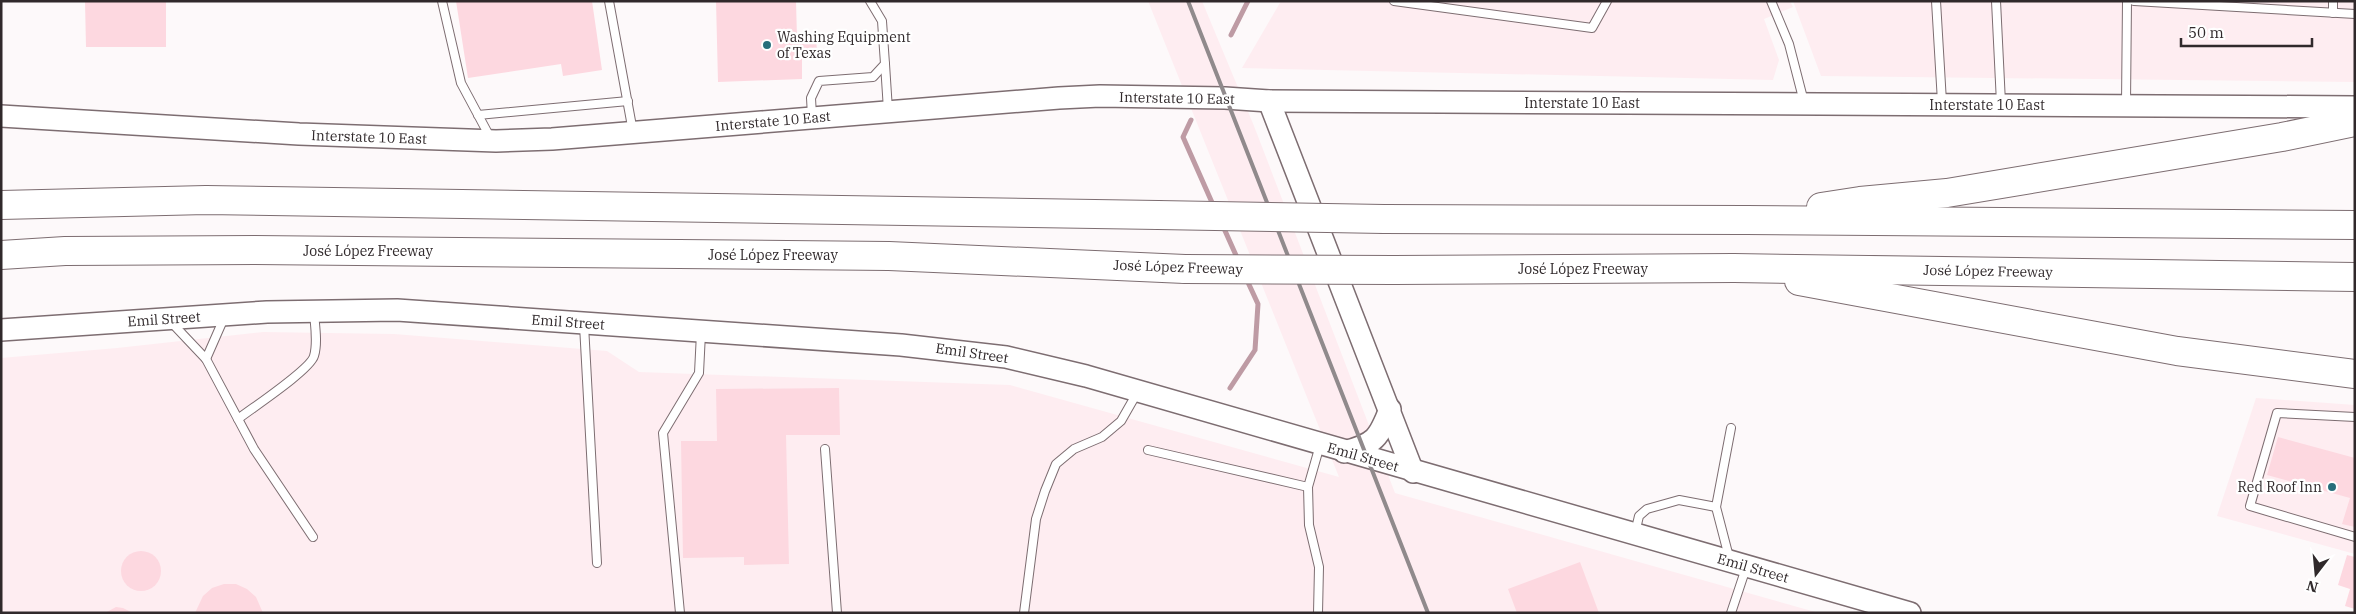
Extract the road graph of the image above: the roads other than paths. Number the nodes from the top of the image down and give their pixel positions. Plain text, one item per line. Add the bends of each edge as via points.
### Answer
1 (442, 1) edge
2 (609, 1) edge
3 (870, 1) edge
4 (1394, 1) edge
5 (1607, 1) edge
6 (1771, 1) edge
7 (1936, 1) edge
8 (1996, 1) edge
9 (2127, 1) edge
10 (2134, 1) edge
11 (2333, 1) edge
12 (2157, 2) edge
13 (2225, 4) edge
14 (2333, 13) junction
15 (2355, 14) edge
16 (885, 64) junction
17 (628, 101) junction
18 (1269, 101) junction
19 (1804, 104) junction
20 (1942, 104) junction
21 (2001, 105) junction
22 (2126, 105) junction
23 (2355, 107) edge
24 (888, 112) junction
25 (478, 115) junction
26 (1, 116) edge
27 (812, 118) junction
28 (2355, 122) edge
29 (634, 132) junction
30 (492, 141) junction
31 (1, 188) edge
32 (206, 200) junction
33 (1, 205) edge
34 (1746, 220) junction
35 (2355, 225) edge
36 (65, 250) junction
37 (1, 255) edge
38 (1, 262) edge
39 (1734, 268) junction
40 (2355, 277) edge
41 (314, 311) junction
42 (226, 315) junction
43 (168, 319) junction
44 (584, 323) junction
45 (1, 330) edge
46 (701, 331) junction
47 (206, 359) junction
48 (2355, 374) edge
49 (1138, 392) junction
50 (1390, 409) junction
51 (2355, 417) edge
52 (238, 419) junction
53 (1731, 428) dead end
54 (1320, 445) junction
55 (825, 450) dead end
56 (1148, 450) dead end
57 (1344, 452) junction
58 (1413, 472) junction
59 (1308, 487) junction
60 (1716, 507) junction
61 (1634, 534) junction
62 (313, 537) dead end
63 (2355, 537) edge
64 (597, 563) dead end
65 (1738, 564) junction
66 (680, 613) edge
67 (838, 613) edge
68 (1024, 613) edge
69 (1318, 613) edge
70 (1731, 613) edge
71 (1910, 613) edge

1 - 25 lane via 461,83
2 - 17 lane
3 - 16 lane via 882,21
4 - 5 lane via 1592,28
6 - 19 lane via 1789,44
7 - 20 lane
8 - 21 lane
9 - 22 lane
10 - 12 lane
11 - 14 lane
12 - 13 lane
13 - 14 lane
14 - 15 lane
16 - 24 lane
16 - 27 lane via 873,77 819,81 811,98
17 - 25 lane
17 - 29 lane
18 - 19 main road, Interstate 10 East
18 - 24 main road, Interstate 10 East via 1100,96
18 - 50 main road
19 - 20 main road, Interstate 10 East
20 - 21 main road, Interstate 10 East
21 - 22 main road, Interstate 10 East
22 - 23 main road, Interstate 10 East
24 - 27 main road, Interstate 10 East
25 - 30 lane
26 - 30 main road, Interstate 10 East via 299,134
27 - 29 main road, Interstate 10 East
28 - 34 highway via 2282,138 1947,194 1860,201
29 - 30 main road, Interstate 10 East
31 - 32 highway
32 - 33 highway
32 - 34 highway, bridge via 1384,220
34 - 35 highway
36 - 37 highway, José López Freeway
36 - 38 highway
36 - 39 highway, José López Freeway, bridge via 889,256 1186,269
39 - 40 highway, José López Freeway
39 - 48 highway via 2177,351
41 - 42 main road, Emil Street
41 - 44 main road, Emil Street via 398,310
41 - 52 lane via 314,358
42 - 43 main road, Emil Street
42 - 47 lane
43 - 45 main road, Emil Street
43 - 47 lane
44 - 46 main road, Emil Street
44 - 64 lane
46 - 49 main road, Emil Street via 965,351 1006,357
46 - 66 lane via 699,374 663,433
47 - 52 lane
49 - 54 main road, Emil Street
49 - 68 lane via 1121,421 1102,436 1074,449 1056,464 1036,519
50 - 57 main road via 1374,442
50 - 58 main road
51 - 63 lane via 2277,413 2250,506
52 - 62 lane via 254,449
53 - 60 lane
54 - 57 main road, Emil Street
54 - 59 lane
55 - 67 lane
56 - 59 lane
57 - 58 main road, Emil Street
58 - 61 main road, Emil Street
59 - 69 lane via 1309,525 1319,567
60 - 61 lane via 1679,500 1648,509 1639,516
60 - 65 lane
61 - 65 main road, Emil Street
65 - 70 lane
65 - 71 main road, Emil Street

